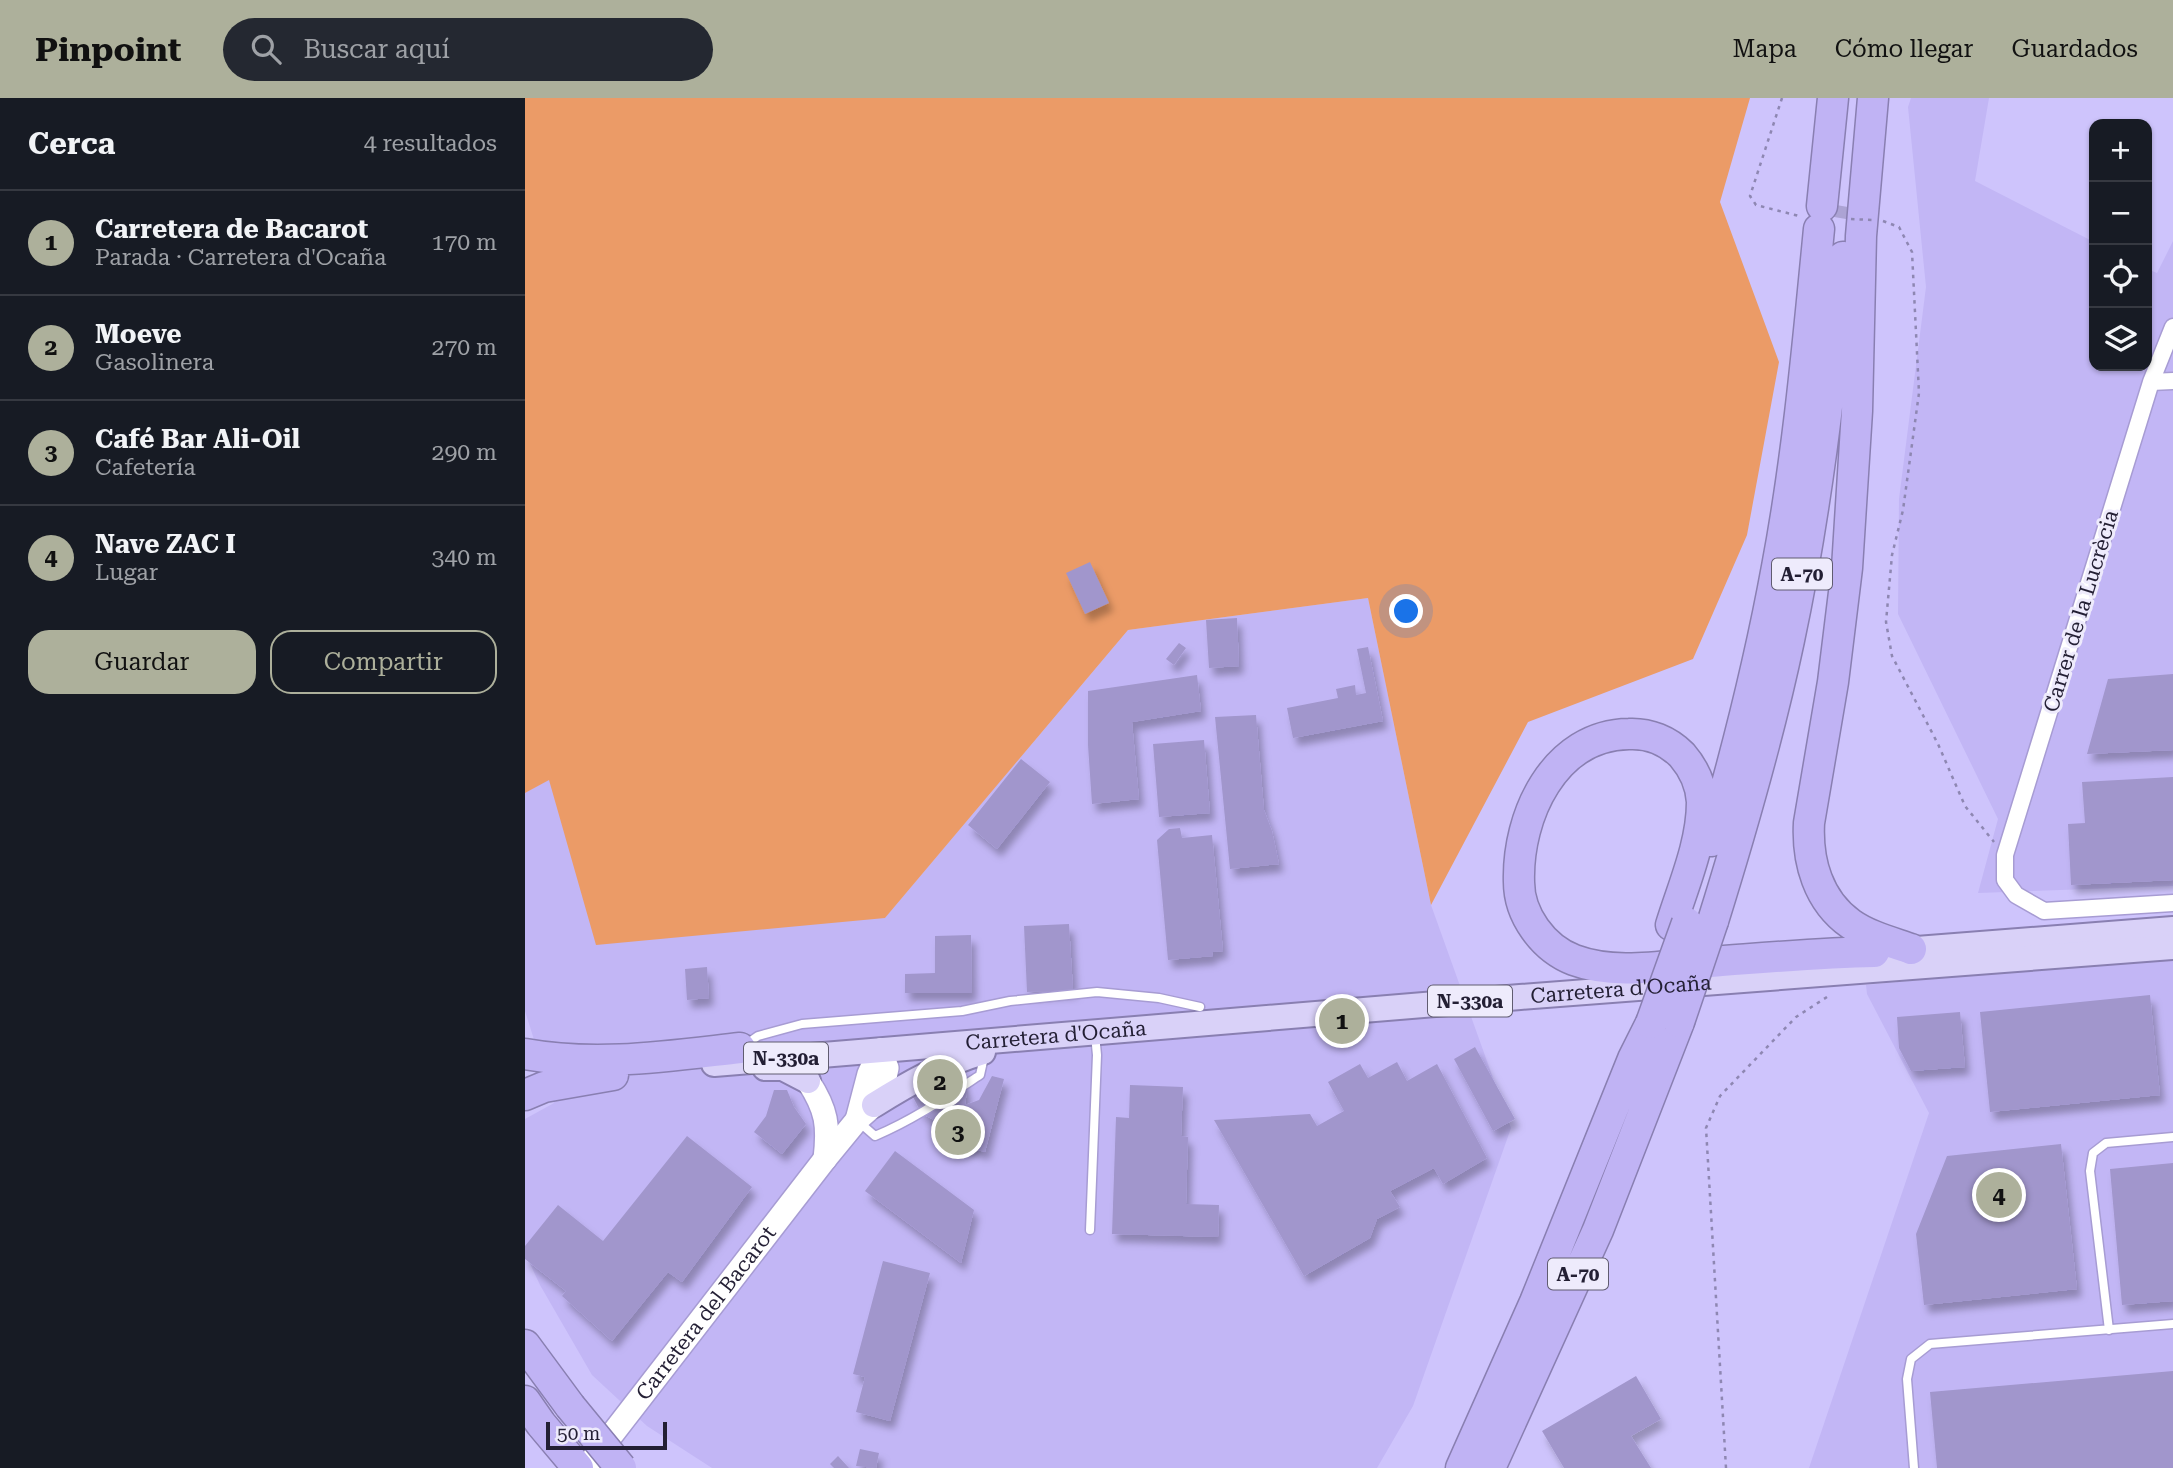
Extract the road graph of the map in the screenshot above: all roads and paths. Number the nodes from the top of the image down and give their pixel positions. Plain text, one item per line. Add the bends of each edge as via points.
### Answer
1 (1781, 98) edge
2 (1833, 98) edge
3 (1859, 98) edge
4 (1873, 98) edge
5 (1837, 217) junction
6 (2173, 327) edge
7 (2173, 381) edge
8 (2151, 382) junction
9 (2005, 855) junction
10 (2173, 903) edge
11 (1690, 923) junction
12 (2173, 929) edge
13 (2173, 947) edge
14 (1911, 949) junction
15 (1874, 952) junction
16 (1826, 997) dead end
17 (1200, 1007) junction
18 (1170, 1010) junction
19 (1655, 1023) junction
20 (1094, 1032) junction
21 (749, 1047) junction
22 (880, 1050) junction
23 (986, 1051) junction
24 (525, 1054) edge
25 (692, 1066) junction
26 (1659, 1076) junction
27 (808, 1081) junction
28 (525, 1095) edge
29 (865, 1113) junction
30 (2173, 1137) edge
31 (825, 1159) junction
32 (1090, 1230) dead end
33 (2173, 1324) edge
34 (2109, 1330) junction
35 (525, 1336) edge
36 (532, 1354) edge
37 (533, 1413) edge
38 (1482, 1418) junction
39 (578, 1468) edge
40 (586, 1468) edge
41 (621, 1468) edge
42 (1447, 1468) edge
43 (1461, 1468) edge
44 (1490, 1468) edge
45 (1505, 1468) edge
46 (1726, 1468) edge
47 (1914, 1468) edge

1 - 5 path via 1750,196 1756,205
2 - 5 highway, A-70
3 - 5 highway, A-70
4 - 14 highway via 1861,236 1847,568 1808,840 1818,882 1831,906 1851,924
5 - 9 path via 1899,227 1912,252 1919,393 1892,555 1886,622 1892,656 1965,806
5 - 11 highway, A-70 via 1829,392 1798,594 1760,762
6 - 8 street, Carrer de la Lucrècia
7 - 8 street
8 - 9 street, Carrer de la Lucrècia
9 - 10 street, Carrer de la Lucrècia via 2005,880 2016,895 2044,911
11 - 15 highway via 1701,818 1699,780 1676,750 1657,738 1615,734 1592,741 1546,780 1521,838 1519,891 1524,911 1552,947 1570,959 1614,969
11 - 19 highway, A-70, bridge
11 - 19 highway
12 - 14 main road, Carretera d'Ocaña / N-330a
13 - 20 main road, Carretera d'Ocaña / N-330a
14 - 15 main road, Carretera d'Ocaña / N-330a
15 - 17 main road, Carretera d'Ocaña / N-330a via 1595,981
16 - 46 path via 1796,1017 1720,1096 1706,1128
17 - 18 main road, Carretera d'Ocaña / N-330a
17 - 21 lane via 1097,992 962,1011 802,1024 758,1036
18 - 21 main road, Carretera d'Ocaña / N-330a
18 - 22 main road via 1113,1023 892,1041
19 - 26 highway, A-70
19 - 38 highway, A-70 via 1633,1059 1535,1302
20 - 22 main road, Carretera d'Ocaña / N-330a
20 - 23 main road
20 - 32 lane
21 - 22 main road via 869,1043
21 - 24 highway via 610,1061
22 - 25 main road, Carretera d'Ocaña / N-330a
22 - 29 street, Carretera del Bacarot via 887,1076 881,1096
23 - 29 main road via 928,1073
23 - 29 lane via 979,1075 923,1114 875,1136
25 - 27 main road via 716,1073 783,1068
25 - 28 highway via 590,1078
26 - 44 highway, A-70 via 1598,1230
26 - 45 highway via 1637,1167
27 - 29 street
27 - 31 street via 828,1125
29 - 31 street, Carretera del Bacarot
30 - 34 lane via 2106,1143 2093,1153 2090,1171
31 - 40 street, Carretera del Bacarot
33 - 34 lane
34 - 47 lane via 1930,1344 1911,1359 1907,1379
35 - 36 highway
36 - 41 highway, bridge
37 - 39 highway
38 - 42 highway
38 - 43 highway, A-70

